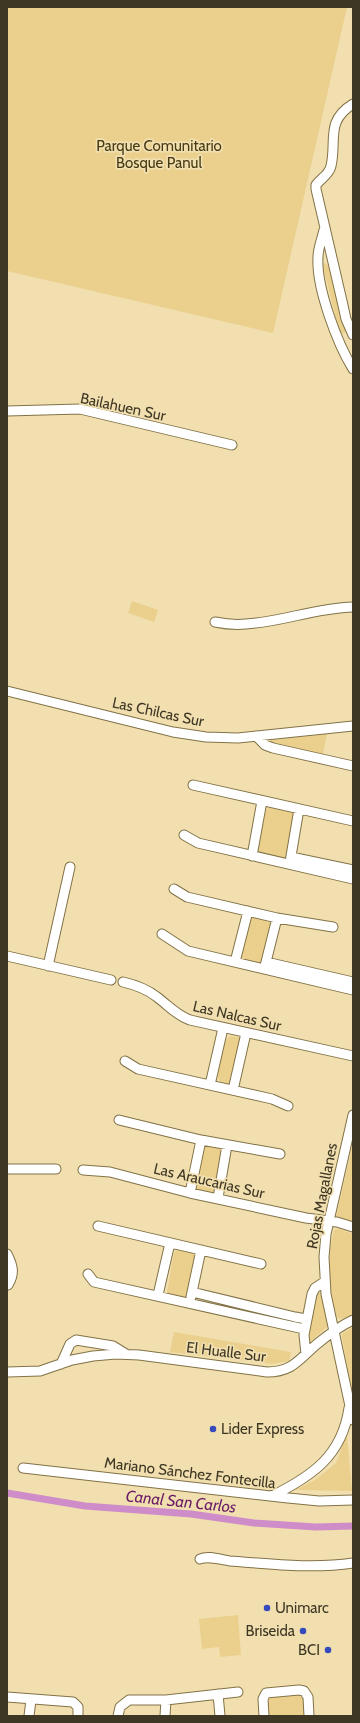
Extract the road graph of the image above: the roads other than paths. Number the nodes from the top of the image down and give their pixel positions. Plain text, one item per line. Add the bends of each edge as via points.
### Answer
1 (353, 104) edge
2 (325, 227) junction
3 (353, 335) edge
4 (353, 339) edge
5 (340, 345) junction
6 (353, 369) edge
7 (7, 411) edge
8 (232, 446) dead end
9 (353, 607) edge
10 (215, 622) dead end
11 (7, 691) edge
12 (353, 726) edge
13 (256, 736) junction
14 (353, 766) edge
15 (193, 785) dead end
16 (262, 801) junction
17 (299, 809) junction
18 (353, 821) edge
19 (184, 835) dead end
20 (252, 856) junction
21 (290, 861) junction
22 (70, 867) dead end
23 (353, 870) edge
24 (353, 879) edge
25 (174, 890) dead end
26 (248, 910) junction
27 (277, 918) junction
28 (333, 927) dead end
29 (162, 934) dead end
30 (7, 956) edge
31 (235, 962) junction
32 (48, 966) junction
33 (265, 966) junction
34 (111, 980) dead end
35 (123, 982) dead end
36 (353, 982) edge
37 (353, 990) edge
38 (223, 1028) junction
39 (246, 1033) junction
40 (353, 1056) edge
41 (125, 1062) dead end
42 (210, 1085) junction
43 (233, 1090) junction
44 (288, 1106) dead end
45 (353, 1115) edge
46 (119, 1120) dead end
47 (201, 1140) junction
48 (227, 1145) junction
49 (280, 1154) dead end
50 (7, 1169) edge
51 (56, 1169) dead end
52 (83, 1170) dead end
53 (190, 1193) junction
54 (218, 1198) junction
55 (329, 1221) junction
56 (98, 1226) dead end
57 (353, 1227) edge
58 (170, 1243) junction
59 (201, 1250) junction
60 (7, 1254) edge
61 (261, 1264) dead end
62 (88, 1274) dead end
63 (324, 1282) junction
64 (8, 1285) dead end
65 (192, 1292) junction
66 (158, 1295) junction
67 (190, 1302) junction
68 (306, 1319) junction
69 (353, 1320) edge
70 (304, 1329) junction
71 (335, 1330) junction
72 (126, 1354) junction
73 (306, 1354) junction
74 (61, 1364) junction
75 (7, 1372) edge
76 (349, 1402) junction
77 (353, 1420) edge
78 (23, 1468) dead end
79 (272, 1496) junction
80 (353, 1500) edge
81 (200, 1559) dead end
82 (353, 1562) edge
83 (238, 1692) dead end
84 (218, 1694) junction
85 (7, 1698) edge
86 (31, 1700) junction
87 (166, 1700) junction
88 (28, 1716) edge
89 (78, 1716) edge
90 (118, 1716) edge
91 (165, 1716) edge
92 (220, 1716) edge
93 (264, 1716) edge
94 (309, 1716) edge

1 - 2 street via 341,114 335,125 332,137 332,165 316,189
2 - 3 street via 346,319
2 - 5 street via 318,256 319,270 329,316
4 - 5 street
5 - 6 street
7 - 8 street, Bailahuen Sur via 80,410
9 - 10 street via 322,609 246,624
11 - 13 street, Las Chilcas Sur via 185,735 220,738
12 - 13 street, Las Chilcas Sur
13 - 14 street via 268,747
15 - 16 street
16 - 17 street
16 - 20 street
17 - 18 street
17 - 21 street
19 - 20 street via 198,843
20 - 21 street
21 - 23 street
21 - 24 street
22 - 32 street
25 - 26 street via 187,897
26 - 27 street
26 - 31 street
27 - 28 street
27 - 33 street
29 - 31 street via 188,951
30 - 32 street
31 - 33 street
32 - 34 street
33 - 36 street
33 - 37 street
35 - 38 street, Las Nalcas Sur via 150,992 180,1016
38 - 39 street, Las Nalcas Sur
38 - 42 street
39 - 40 street, Las Nalcas Sur
39 - 43 street
41 - 42 street via 138,1069
42 - 43 street
43 - 44 street via 272,1099
45 - 55 street, Rojas Magallanes
46 - 47 street
47 - 48 street
47 - 53 street
48 - 49 street
48 - 54 street
50 - 51 street
52 - 53 street, Las Araucarias Sur via 110,1172
53 - 54 street, Las Araucarias Sur
54 - 55 street, Las Araucarias Sur
55 - 57 street
55 - 63 street, Rojas Magallanes via 324,1256
56 - 58 street
58 - 59 street
58 - 66 street
59 - 61 street
59 - 65 street
60 - 64 street via 14,1268
62 - 66 street via 94,1282
63 - 68 street via 312,1292
63 - 71 street, Rojas Magallanes
65 - 67 street
65 - 68 street
66 - 67 street
67 - 70 street
68 - 70 street
69 - 71 street, El Hualle Sur
70 - 73 street
71 - 73 street, El Hualle Sur
71 - 76 street, Rojas Magallanes
72 - 73 street, El Hualle Sur via 267,1372 287,1369
72 - 74 street, El Hualle Sur via 93,1356
72 - 74 street, El Hualle Sur via 113,1346 76,1340 70,1344
74 - 75 street, El Hualle Sur via 33,1372
76 - 77 street, Rojas Magallanes
76 - 79 street via 340,1438 324,1461 303,1480
78 - 79 street, Mariano Sánchez Fontecilla
79 - 80 street, Mariano Sánchez Fontecilla via 319,1501
81 - 82 street via 205,1557 229,1561 318,1566
83 - 84 street
84 - 87 street
84 - 92 street
85 - 86 street
86 - 88 street
86 - 89 street via 70,1701 79,1709
87 - 90 street via 129,1700 120,1707
87 - 91 street
93 - 94 street via 263,1699 266,1693 301,1690 307,1695

